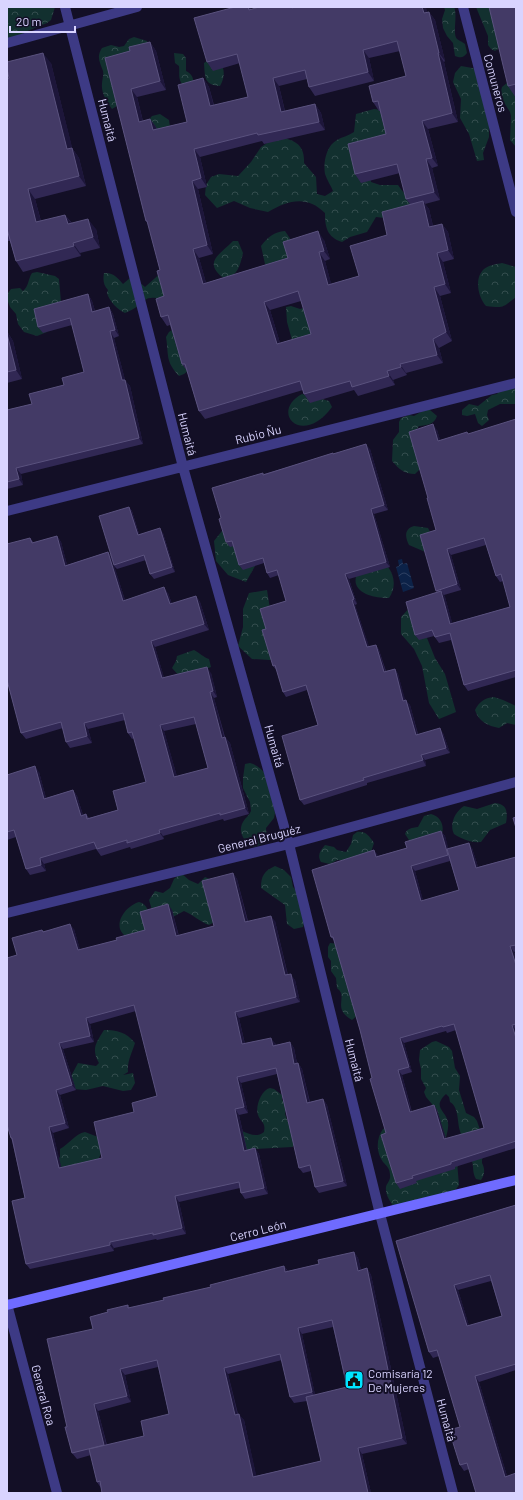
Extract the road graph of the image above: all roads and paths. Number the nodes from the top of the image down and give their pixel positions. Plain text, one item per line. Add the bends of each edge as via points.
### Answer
1 (66, 7) edge
2 (137, 7) edge
3 (463, 7) edge
4 (70, 25) junction
5 (7, 42) edge
6 (516, 212) edge
7 (516, 383) edge
8 (183, 467) junction
9 (7, 511) edge
10 (516, 782) edge
11 (289, 844) junction
12 (7, 913) edge
13 (516, 1180) edge
14 (380, 1214) junction
15 (7, 1305) edge
16 (57, 1493) edge
17 (453, 1493) edge

1 - 4 street, Humaitá
2 - 4 street
3 - 6 street, Comuneros
4 - 5 street
4 - 8 street, Humaitá
7 - 8 street, Rubio Ñu
8 - 9 street, Rubio Ñu
8 - 11 street, Humaitá
10 - 11 street, General Bruguéz
11 - 12 street, General Bruguéz
11 - 14 street, Humaitá
13 - 14 street, Cerro León
14 - 15 street, Cerro León
14 - 17 street, Humaitá
15 - 16 street, General Roa

